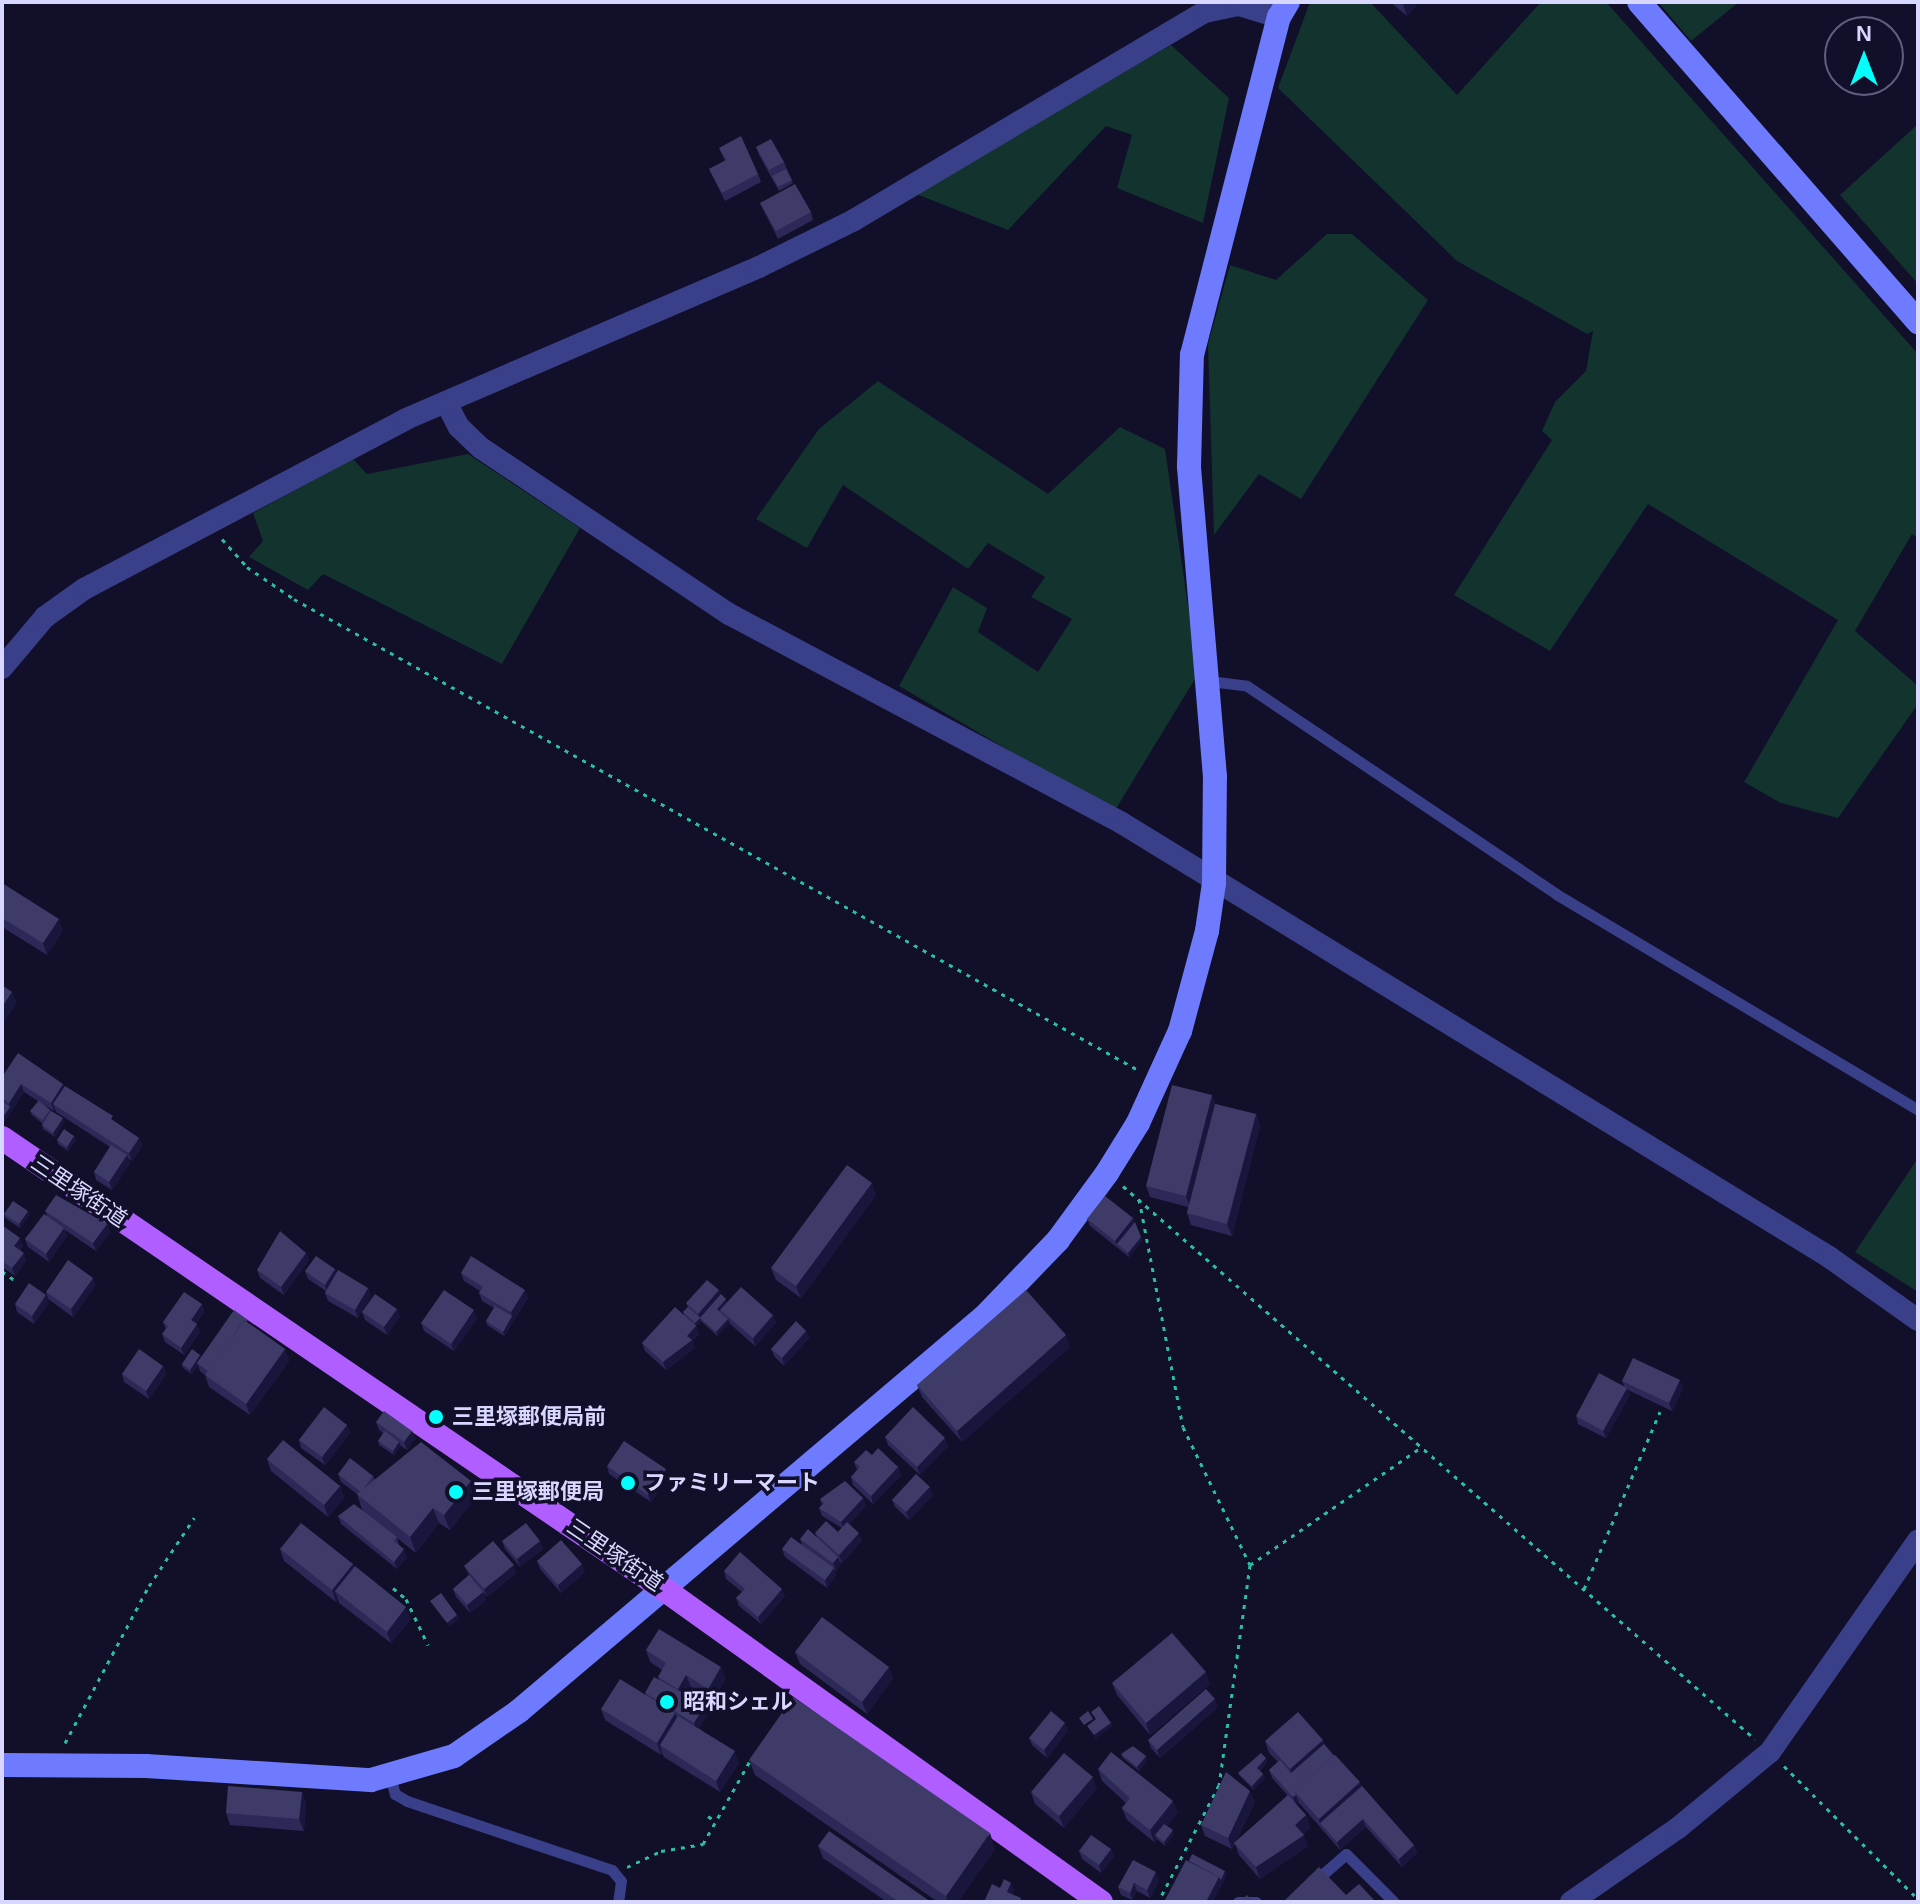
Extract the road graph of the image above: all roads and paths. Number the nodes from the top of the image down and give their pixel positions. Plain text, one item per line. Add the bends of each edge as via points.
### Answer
1 (1639, 2) edge
2 (1283, 10) edge
3 (1918, 322) edge
4 (446, 402) junction
5 (214, 522) junction
6 (2, 668) edge
7 (1209, 681) junction
8 (1214, 883) junction
9 (1159, 1081) junction
10 (1918, 1110) edge
11 (2, 1138) edge
12 (1107, 1173) junction
13 (1139, 1199) junction
14 (2, 1271) edge
15 (17, 1282) dead end
16 (1918, 1320) edge
17 (1660, 1412) edge
18 (1420, 1448) junction
19 (194, 1518) dead end
20 (1918, 1541) edge
21 (1250, 1565) junction
22 (393, 1588) dead end
23 (1584, 1589) junction
24 (665, 1590) junction
25 (428, 1645) dead end
26 (1770, 1752) junction
27 (750, 1761) edge
28 (64, 1764) junction
29 (2, 1765) edge
30 (390, 1777) junction
31 (708, 1816) dead end
32 (716, 1822) junction
33 (618, 1874) junction
34 (1918, 1899) edge
35 (618, 1902) edge
36 (1101, 1902) edge
37 (1158, 1902) edge
38 (1238, 1902) edge
39 (1256, 1902) edge
40 (1291, 1902) edge
41 (1394, 1902) edge
42 (1571, 1902) edge

1 - 3 street
2 - 4 street via 1239,5 1205,12 854,220 759,267
2 - 7 street via 1192,355 1189,466
4 - 5 street
4 - 8 street via 459,427 481,448 729,614 1122,823
5 - 6 street via 63,603 32,629
5 - 9 path via 247,567 294,599
7 - 8 street
7 - 10 lane via 1247,686 1556,894
8 - 9 street via 1191,993
8 - 16 street via 1829,1257
9 - 12 street
11 - 24 main road, 三里塚街道
12 - 13 path
12 - 24 street via 1058,1240 984,1317
13 - 18 path
13 - 21 path via 1183,1427
14 - 15 path
17 - 23 path
18 - 21 path
18 - 23 path
19 - 28 path via 149,1586 66,1737
20 - 26 street
21 - 37 path via 1219,1785
22 - 25 path via 406,1599
23 - 26 path
24 - 30 street via 473,1746
24 - 36 main road, 三里塚街道
26 - 34 path
26 - 42 street via 1678,1828
27 - 32 path
28 - 29 street
28 - 30 street via 321,1779
30 - 33 lane via 395,1794 407,1801
31 - 32 path
32 - 33 path via 703,1844 661,1851
33 - 35 lane
38 - 39 lane
40 - 41 lane via 1346,1854

